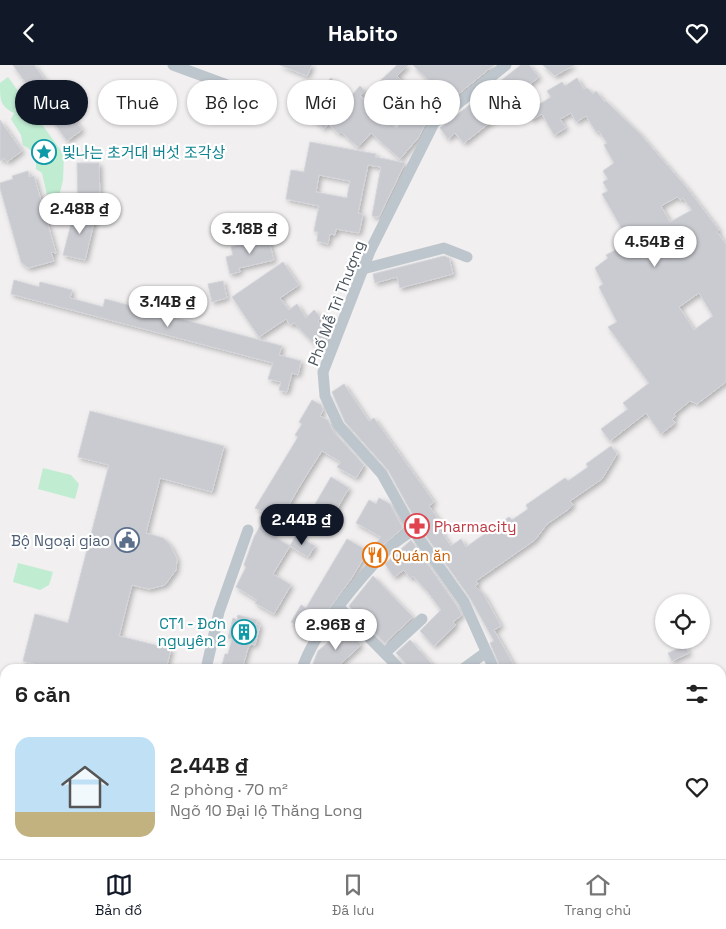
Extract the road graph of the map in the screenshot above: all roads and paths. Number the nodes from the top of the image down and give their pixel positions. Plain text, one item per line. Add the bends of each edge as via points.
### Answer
1 (173, 65) edge
2 (506, 65) edge
3 (214, 80) edge
4 (467, 257) dead end
5 (363, 269) junction
6 (248, 530) dead end
7 (414, 530) junction
8 (339, 607) junction
9 (422, 619) dead end
10 (385, 653) junction
11 (485, 653) junction
12 (207, 664) edge
13 (304, 664) edge
14 (395, 664) edge
15 (470, 664) edge
16 (491, 664) edge

1 - 3 street
2 - 5 street, Phố Mễ Trì Thượng via 434,123
4 - 5 street via 444,249
5 - 7 street, Phố Mễ Trì Thượng via 323,372 325,396 338,426 382,474
6 - 12 street via 219,612
7 - 8 street via 390,547
7 - 11 street, Phố Mễ Trì Thượng via 464,602
8 - 10 street
8 - 13 street via 314,642
9 - 10 street
10 - 14 street
11 - 15 street
11 - 16 street, Phố Mễ Trì Thượng

